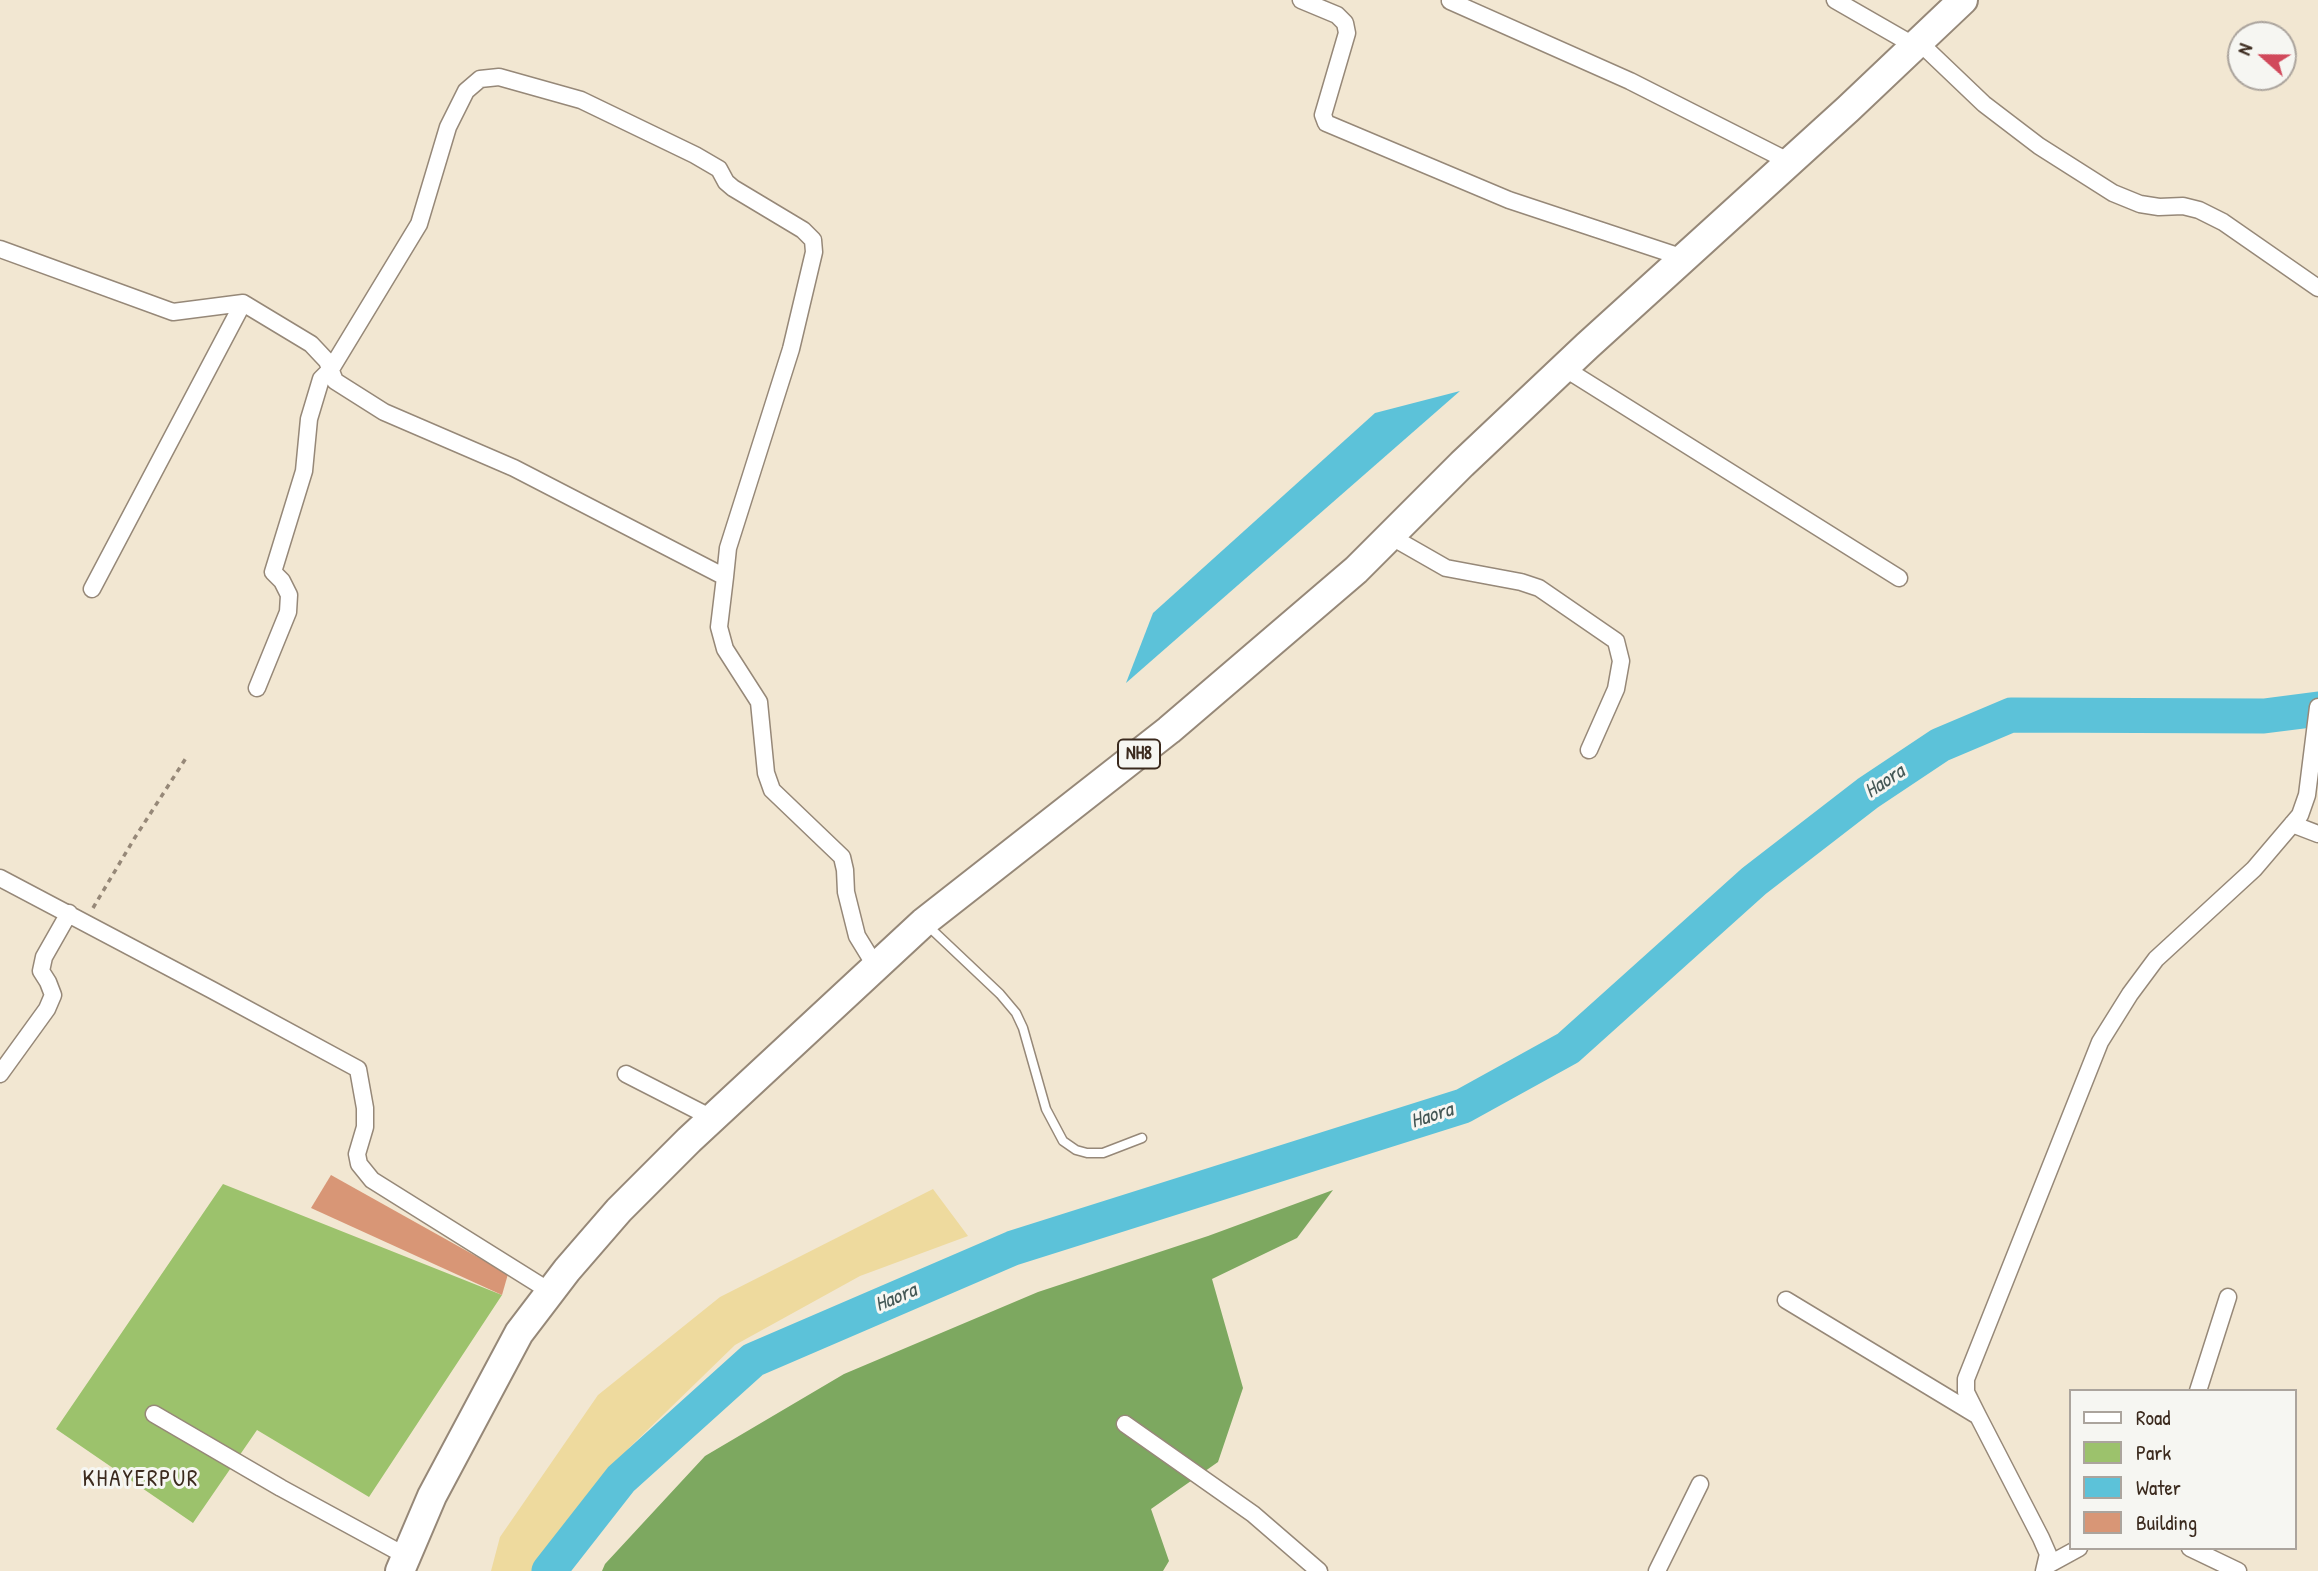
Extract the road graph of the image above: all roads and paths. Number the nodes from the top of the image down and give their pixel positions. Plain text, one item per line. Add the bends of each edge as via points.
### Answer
1 (1301, 0) edge
2 (1835, 0) edge
3 (1964, 0) edge
4 (1450, 1) edge
5 (1917, 44) junction
6 (1790, 162) junction
7 (0, 249) edge
8 (1684, 258) junction
9 (2318, 288) edge
10 (243, 303) junction
11 (1563, 368) junction
12 (331, 369) junction
13 (1390, 536) junction
14 (725, 577) junction
15 (1899, 578) dead end
16 (92, 589) dead end
17 (257, 688) dead end
18 (2318, 706) edge
19 (1589, 750) dead end
20 (186, 758) dead end
21 (2292, 824) junction
22 (2318, 834) edge
23 (0, 878) edge
24 (69, 913) junction
25 (84, 922) junction
26 (924, 922) junction
27 (876, 967) junction
28 (0, 1074) edge
29 (626, 1074) dead end
30 (712, 1118) junction
31 (1142, 1138) dead end
32 (551, 1292) junction
33 (2228, 1297) dead end
34 (1786, 1300) dead end
35 (2199, 1389) edge
36 (153, 1414) dead end
37 (1978, 1416) junction
38 (1125, 1424) dead end
39 (1700, 1484) dead end
40 (2075, 1550) edge
41 (2194, 1550) edge
42 (403, 1563) edge
43 (2045, 1569) edge
44 (1319, 1571) edge
45 (1657, 1571) edge
46 (2238, 1571) edge

1 - 8 street via 1338,15 1348,33 1323,115 1326,123 1509,200
2 - 5 street
3 - 5 highway, NH8
4 - 6 street via 1630,81
5 - 6 highway, NH8
5 - 9 street via 2039,146 2113,193 2140,204 2199,210
6 - 8 highway, NH8
7 - 10 street via 173,312
8 - 11 highway, NH8
10 - 12 street via 311,344
10 - 16 street
11 - 13 highway, NH8
11 - 15 street
12 - 14 street via 335,381 384,412 514,468
12 - 14 street via 419,224 448,127 466,91 480,79 499,76 581,100 695,155 719,169 733,188 803,230 813,240 814,251 791,349 728,548
12 - 17 street via 321,379 310,419 304,471 273,572 289,595 288,612
13 - 19 street via 1446,568 1539,588 1616,641 1621,661 1616,689
13 - 26 highway, NH8 via 1169,730
14 - 27 street via 719,627 725,649 759,702 772,790 842,857 856,936
18 - 21 street via 2307,795
20 - 25 path
21 - 22 street
21 - 37 street via 2254,869 2156,959 2100,1042 1966,1379 1966,1392
23 - 24 street
24 - 25 street
24 - 28 street via 44,957 41,971 53,995 47,1009
25 - 32 street via 358,1069 365,1127 357,1154 372,1180
26 - 27 highway, NH8
26 - 31 lane via 1016,1013 1046,1109 1063,1141 1076,1150 1104,1153
27 - 30 highway, NH8
29 - 30 street
30 - 32 highway, NH8 via 619,1210
32 - 42 highway, NH8 via 519,1333 432,1496
33 - 35 street
34 - 37 street
36 - 42 street
37 - 43 street via 2041,1538 2048,1554
38 - 44 street via 1252,1514
39 - 45 street
40 - 43 street
41 - 46 street

